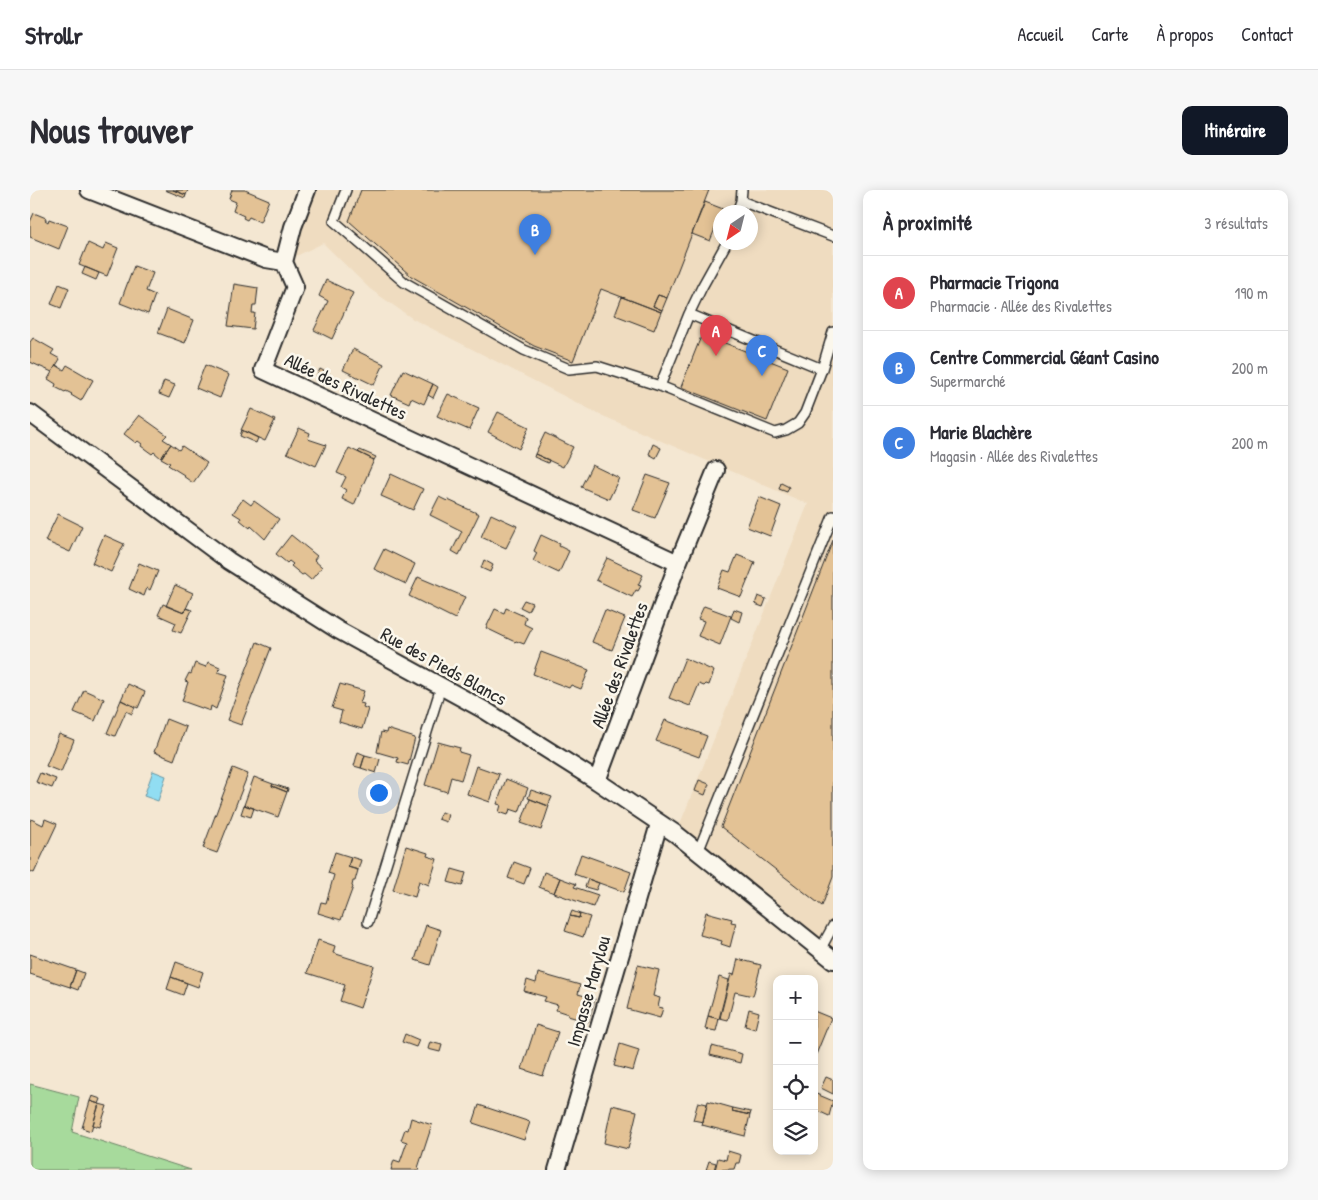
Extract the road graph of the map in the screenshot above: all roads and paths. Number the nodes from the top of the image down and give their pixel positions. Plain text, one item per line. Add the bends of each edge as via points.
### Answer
1 (89, 190) edge
2 (307, 190) edge
3 (346, 190) edge
4 (742, 190) edge
5 (112, 194) edge
6 (741, 201) junction
7 (740, 205) edge
8 (833, 236) edge
9 (723, 250) edge
10 (284, 262) junction
11 (688, 314) junction
12 (833, 332) edge
13 (822, 369) junction
14 (660, 386) junction
15 (30, 414) edge
16 (716, 470) dead end
17 (833, 516) edge
18 (678, 563) junction
19 (441, 687) junction
20 (597, 781) junction
21 (659, 824) junction
22 (698, 852) junction
23 (368, 922) dead end
24 (833, 926) edge
25 (820, 950) junction
26 (833, 960) edge
27 (557, 1170) edge

1 - 5 street
2 - 10 street
3 - 14 lane via 334,221 404,282 524,350 569,369 597,366
4 - 6 lane
5 - 10 street via 266,259
6 - 7 lane
6 - 8 lane
9 - 11 lane
10 - 18 street, Allée des Rivalettes via 295,286 263,370
11 - 13 lane
11 - 14 lane
12 - 13 lane
13 - 14 lane via 802,418 786,430 775,433
15 - 19 street, Rue des Pieds Blancs via 229,561 338,630
16 - 18 street, Allée des Rivalettes
17 - 22 lane
18 - 20 street, Allée des Rivalettes
19 - 20 street, Rue des Pieds Blancs via 486,711
19 - 23 lane
20 - 21 street, Rue des Pieds Blancs
21 - 22 street, Rue des Pieds Blancs
21 - 27 street, Impasse Marylou
22 - 25 street, Rue des Pieds Blancs
24 - 25 lane
25 - 26 street, Rue des Pieds Blancs

